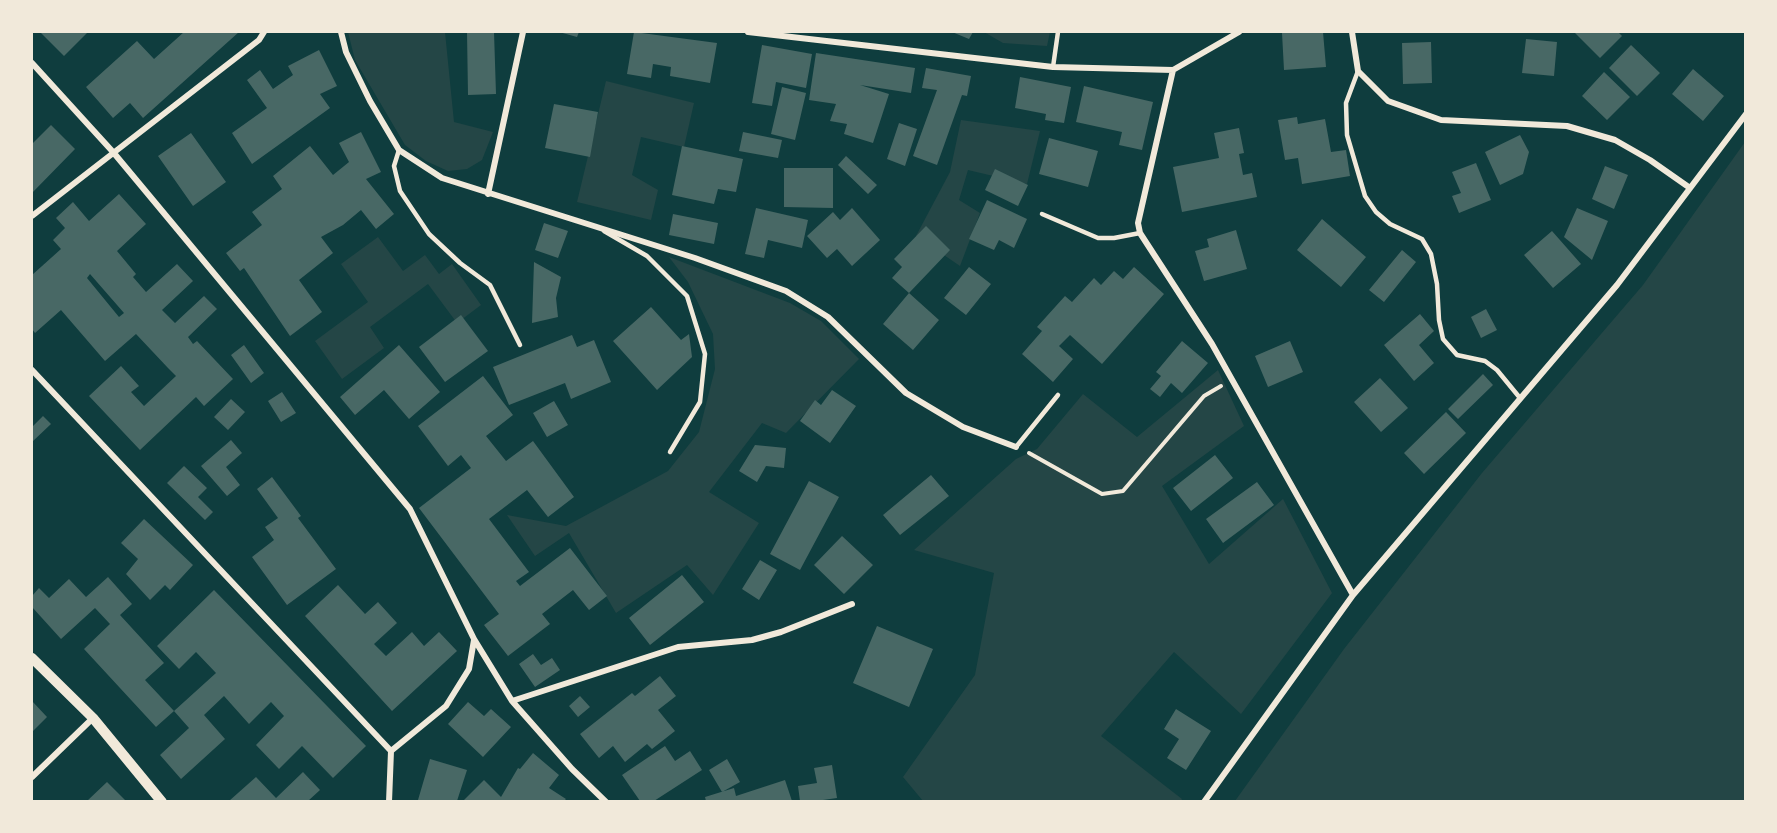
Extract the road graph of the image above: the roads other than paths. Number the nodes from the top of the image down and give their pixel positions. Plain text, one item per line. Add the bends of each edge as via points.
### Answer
1 (264, 32) edge
2 (341, 32) edge
3 (523, 32) edge
4 (748, 32) edge
5 (1058, 32) edge
6 (1239, 32) edge
7 (1352, 32) edge
8 (32, 63) edge
9 (1053, 67) junction
10 (1173, 70) junction
11 (1358, 71) junction
12 (1746, 114) edge
13 (399, 150) junction
14 (113, 152) junction
15 (1690, 188) junction
16 (488, 194) junction
17 (1042, 214) dead end
18 (32, 216) edge
19 (595, 226) junction
20 (1140, 233) junction
21 (520, 345) dead end
22 (32, 370) edge
23 (1058, 394) dead end
24 (1521, 398) junction
25 (1016, 447) joint
26 (670, 452) dead end
27 (1353, 595) junction
28 (852, 604) dead end
29 (474, 639) junction
30 (32, 658) edge
31 (512, 701) junction
32 (93, 718) junction
33 (391, 751) junction
34 (32, 777) edge
35 (162, 801) edge
36 (389, 801) edge
37 (606, 801) edge
38 (1204, 801) edge

1 - 14 street
2 - 13 street via 346,52 370,101
3 - 16 street
4 - 9 street
5 - 9 lane
6 - 10 street
7 - 11 street
8 - 14 street
9 - 10 street
10 - 20 street via 1138,223
11 - 15 street via 1388,101 1441,120 1567,126 1615,140
11 - 24 lane via 1346,103 1347,135 1365,196 1390,225 1422,239 1431,254 1443,339 1457,356 1485,361 1497,370
12 - 15 street
13 - 16 street via 442,178
13 - 21 lane via 394,166 400,190 429,234 459,263 490,285
14 - 18 street
14 - 29 street via 410,508
15 - 24 street via 1617,285
16 - 19 street
17 - 20 lane via 1098,238
19 - 25 street via 786,291 828,317 906,393 963,427
19 - 26 lane via 647,256 687,296 705,354 700,402
20 - 27 street via 1212,344
22 - 33 street
23 - 25 lane
24 - 27 street
27 - 38 street
28 - 31 street via 781,632 752,640 678,647
29 - 31 street
29 - 33 street via 469,669 446,706
30 - 32 street
31 - 37 street
32 - 34 street
32 - 35 street
33 - 36 street

